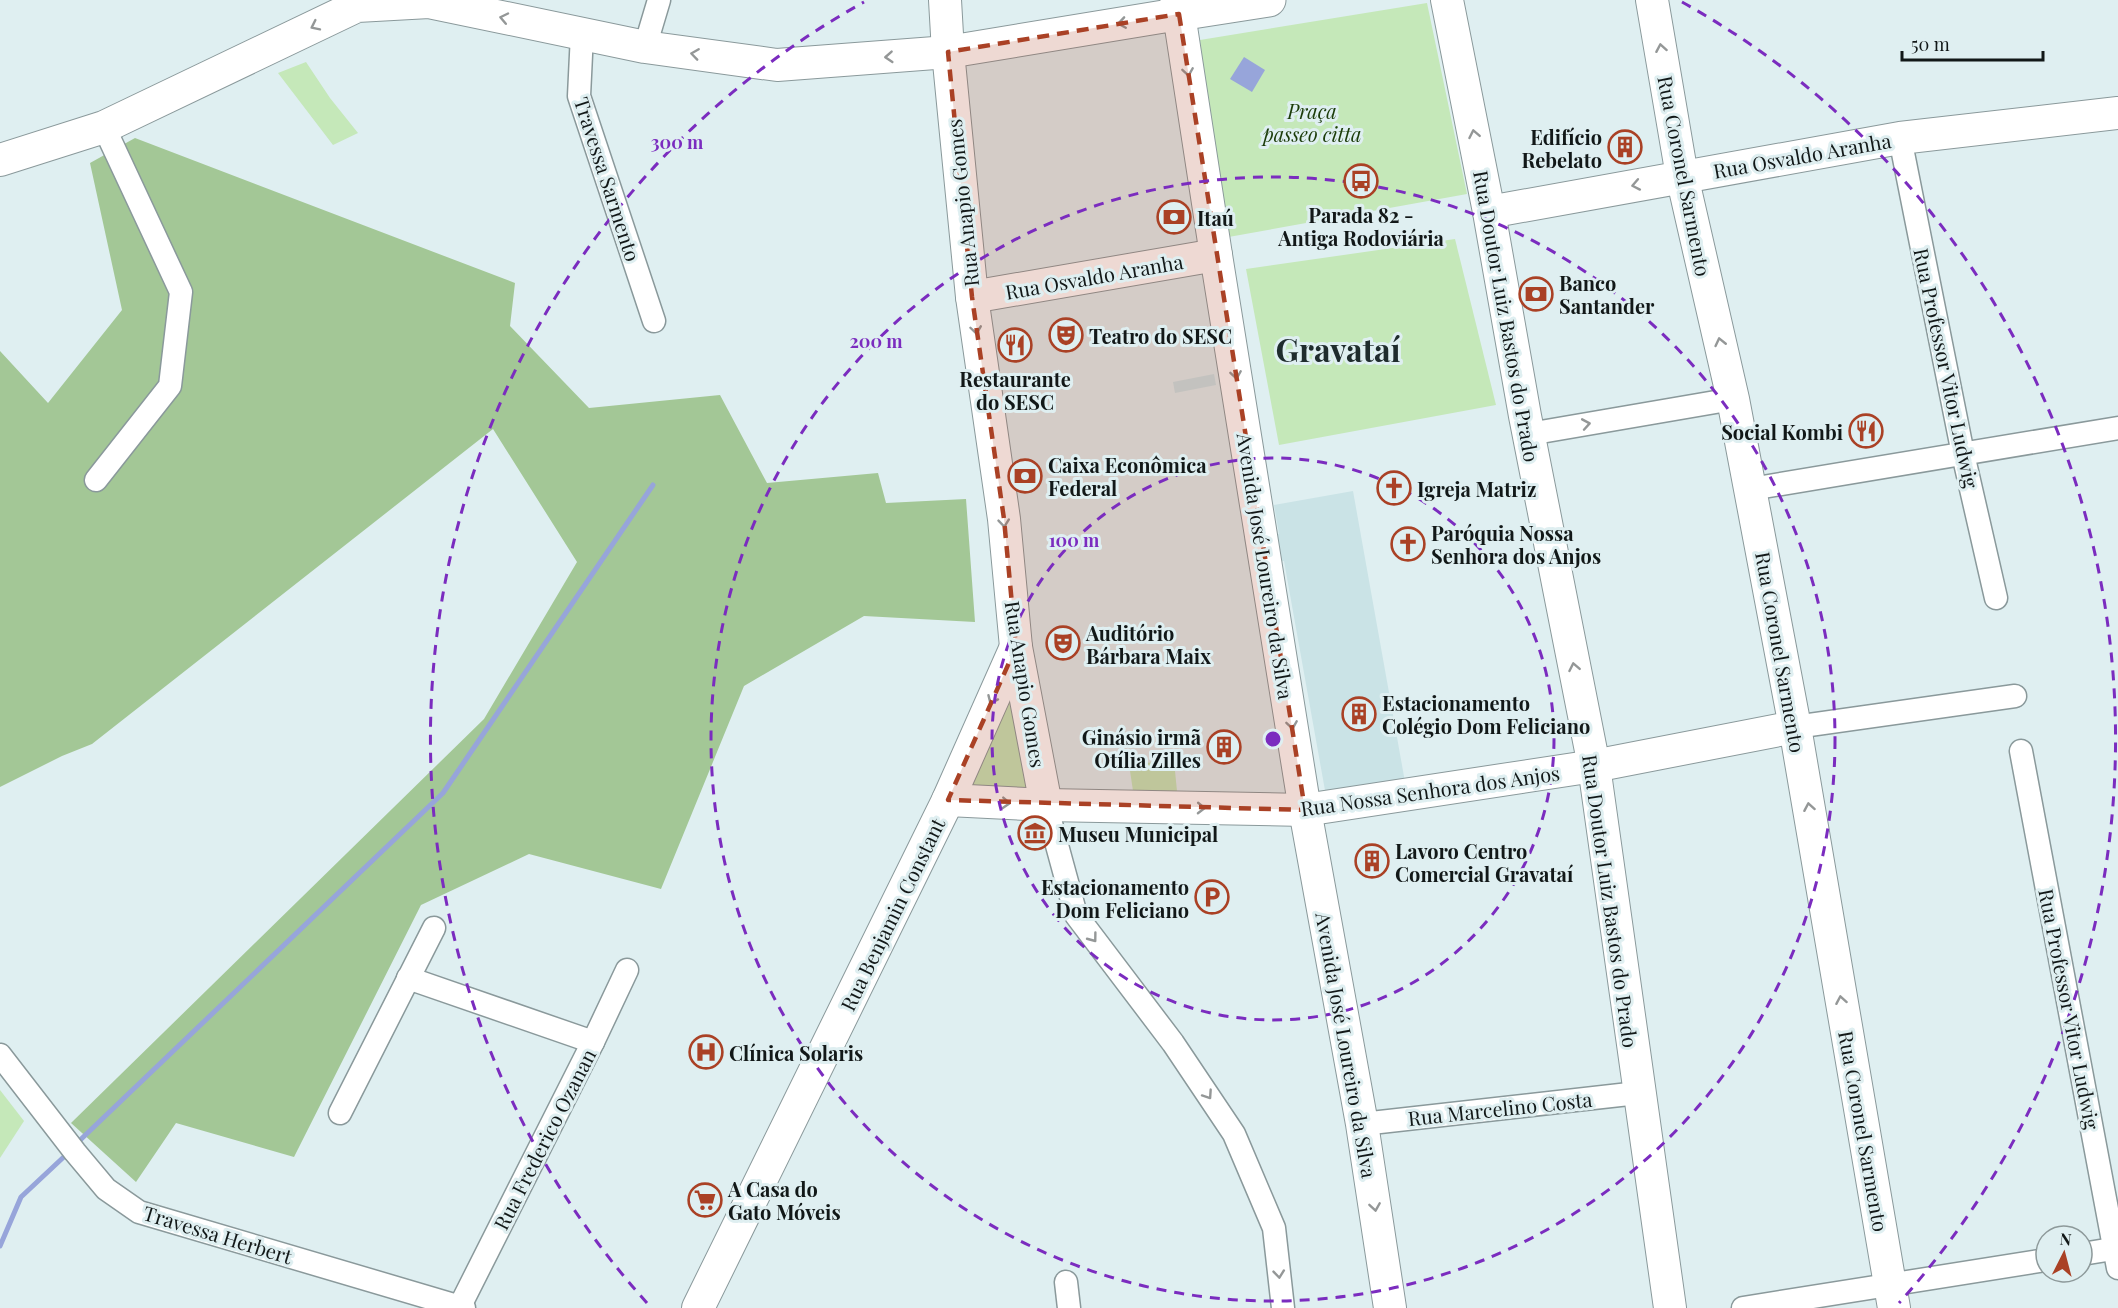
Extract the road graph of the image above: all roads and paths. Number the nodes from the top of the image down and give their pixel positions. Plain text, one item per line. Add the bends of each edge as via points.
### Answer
1 (659, 0) edge
2 (945, 0) edge
3 (1269, 0) edge
4 (1447, 0) edge
5 (1652, 0) edge
6 (429, 1) edge
7 (1178, 7) edge
8 (582, 34) junction
9 (645, 47) junction
10 (948, 52) junction
11 (2118, 113) edge
12 (104, 127) junction
13 (1900, 138) junction
14 (0, 160) edge
15 (1682, 176) junction
16 (1489, 212) junction
17 (1216, 255) junction
18 (972, 297) junction
19 (654, 321) dead end
20 (1733, 399) junction
21 (2118, 428) edge
22 (1529, 434) junction
23 (1963, 454) junction
24 (96, 480) dead end
25 (1751, 489) junction
26 (1996, 598) dead end
27 (1016, 647) junction
28 (2015, 696) dead end
29 (1795, 727) junction
30 (2021, 751) dead end
31 (1593, 766) junction
32 (948, 800) junction
33 (1046, 805) junction
34 (1305, 810) junction
35 (434, 928) dead end
36 (627, 970) dead end
37 (408, 978) junction
38 (593, 1042) junction
39 (0, 1055) edge
40 (1638, 1093) junction
41 (340, 1113) dead end
42 (1362, 1124) junction
43 (2094, 1254) edge
44 (2117, 1255) edge
45 (2034, 1263) edge
46 (1066, 1282) dead end
47 (1892, 1297) edge
48 (461, 1308) edge
49 (698, 1308) edge
50 (1069, 1308) edge
51 (1283, 1308) edge
52 (1390, 1308) edge
53 (1670, 1308) edge
54 (1743, 1308) edge

1 - 9 street
2 - 10 street, Rua Anapio Gomes
3 - 7 main road
16 -> 4 street, Rua Doutor Luiz Bastos do Prado
15 -> 5 street, Rua Coronel Sarmento
8 -> 6 street
6 -> 12 street via 357,6
7 -> 10 street
7 -> 17 street, Avenida José Loureiro da Silva
8 - 9 street
8 - 19 street, Travessa Sarmento via 579,96
10 -> 9 street via 777,65
10 - 18 street, Rua Anapio Gomes
11 - 13 street, Rua Osvaldo Aranha
12 - 14 street
12 - 24 street via 181,292 170,386
13 - 15 street, Rua Osvaldo Aranha
13 - 23 street, Rua Professor Vitor Ludwig
15 -> 16 street, Rua Osvaldo Aranha
20 -> 15 street, Rua Coronel Sarmento
16 - 22 street, Rua Doutor Luiz Bastos do Prado
17 - 18 street, Rua Osvaldo Aranha
17 -> 34 street, Avenida José Loureiro da Silva
18 -> 27 street, Rua Anapio Gomes via 1004,519
22 -> 20 street
20 - 25 street, Rua Coronel Sarmento
21 - 23 street
31 -> 22 street, Rua Doutor Luiz Bastos do Prado
23 - 25 street
23 - 26 street, Rua Professor Vitor Ludwig
25 - 29 street, Rua Coronel Sarmento
27 -> 32 street, Rua Benjamin Constant
27 - 33 street, Rua Anapio Gomes
28 - 29 street, Rua Nossa Senhora dos Anjos
29 - 31 street, Rua Nossa Senhora dos Anjos
47 -> 29 street, Rua Coronel Sarmento
30 - 44 street, Rua Professor Vitor Ludwig
31 - 34 street, Rua Nossa Senhora dos Anjos
31 - 40 street, Rua Doutor Luiz Bastos do Prado
32 -> 33 street, Rua Nossa Senhora dos Anjos
32 - 49 street, Rua Benjamin Constant
33 -> 34 street, Rua Nossa Senhora dos Anjos
33 -> 51 street, Rua Anapio Gomes via 1076,915 1173,1043 1234,1134 1274,1228
34 - 42 street, Avenida José Loureiro da Silva
35 - 37 street
36 - 38 street, Rua Frederico Ozanan
37 - 38 street
37 - 41 street
38 - 48 street, Rua Frederico Ozanan
39 - 48 street, Travessa Herbert via 106,1189 139,1212
40 - 42 street, Rua Marcelino Costa
40 - 53 street, Rua Doutor Luiz Bastos do Prado
42 -> 52 street, Avenida José Loureiro da Silva
43 - 44 street
45 - 47 street
46 - 50 street
47 - 54 street

